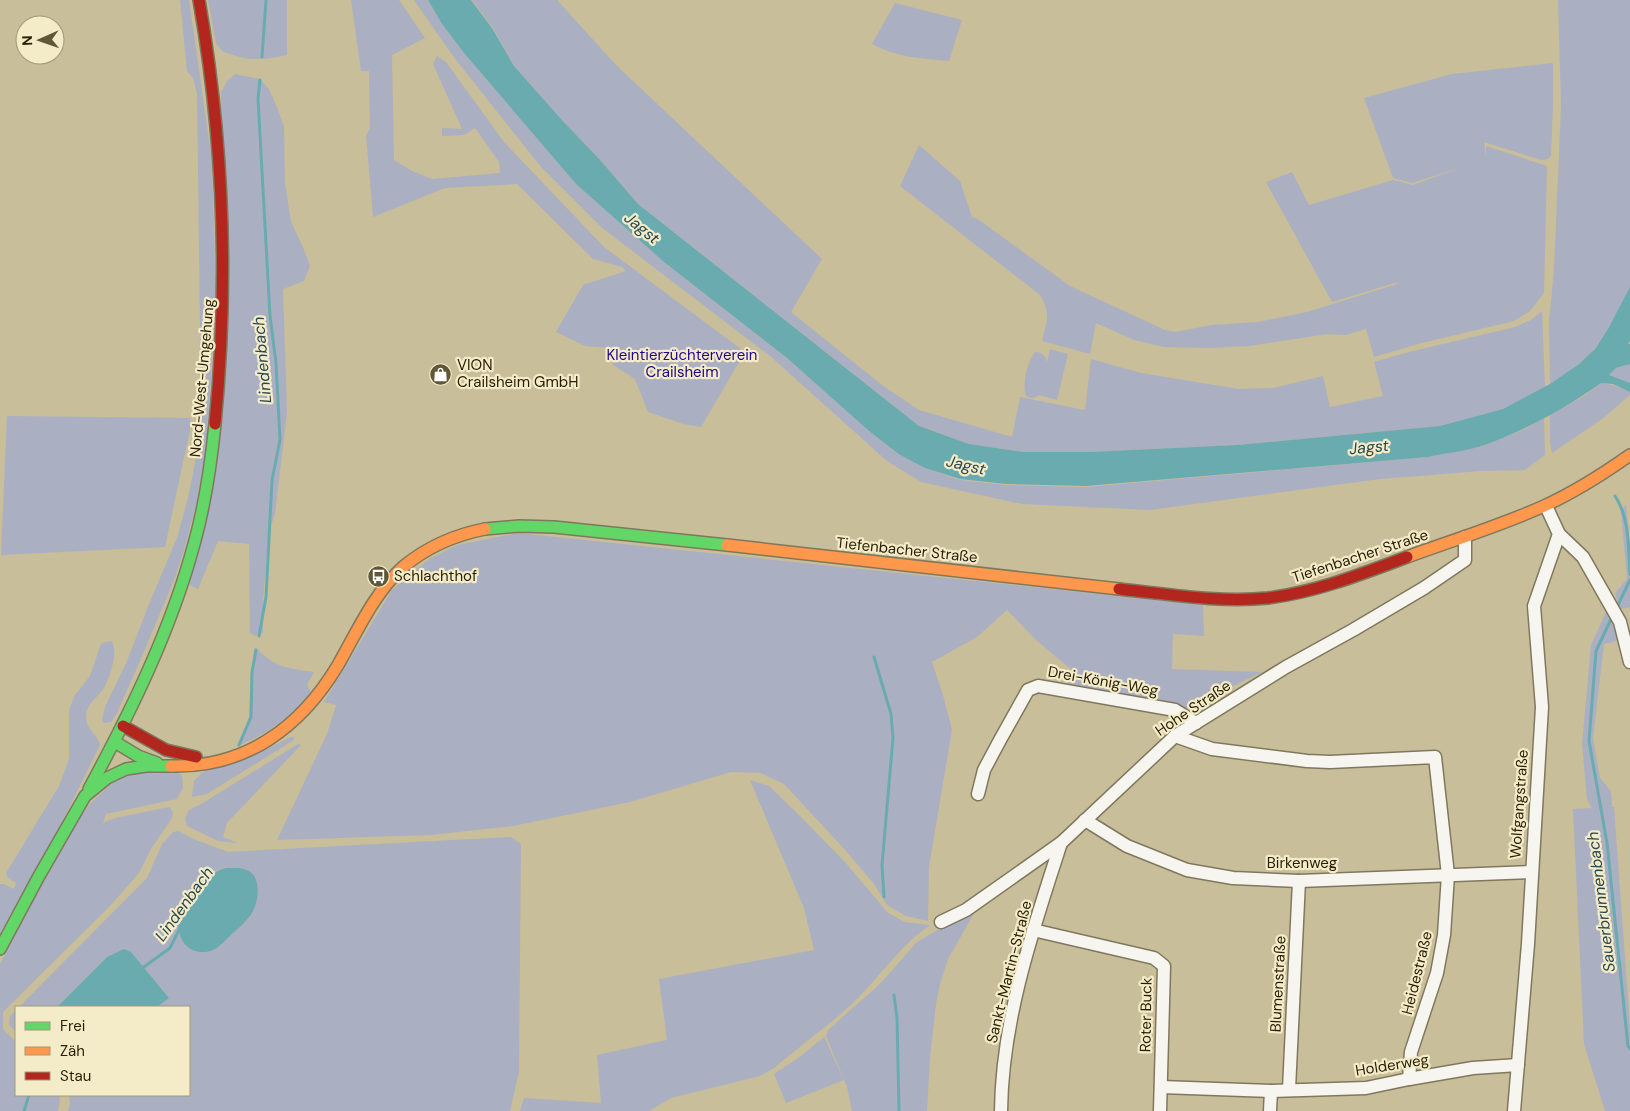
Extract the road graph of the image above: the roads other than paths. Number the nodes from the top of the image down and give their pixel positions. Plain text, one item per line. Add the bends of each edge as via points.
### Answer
1 (199, 0) edge
2 (1630, 455) edge
3 (1546, 506) junction
4 (1559, 534) junction
5 (1465, 537) junction
6 (1630, 662) edge
7 (1196, 723) junction
8 (123, 726) junction
9 (1175, 736) junction
10 (115, 742) junction
11 (251, 750) junction
12 (167, 765) junction
13 (978, 794) dead end
14 (86, 796) junction
15 (1085, 820) junction
16 (1061, 842) junction
17 (1531, 872) junction
18 (1448, 875) junction
19 (1299, 881) junction
20 (942, 922) dead end
21 (1033, 930) junction
22 (0, 949) edge
23 (1518, 1065) junction
24 (1408, 1078) junction
25 (1161, 1087) junction
26 (1289, 1089) junction
27 (1270, 1091) junction
28 (1001, 1111) edge
29 (1160, 1111) edge
30 (1270, 1111) edge
31 (1514, 1111) edge

1 - 8 main road, Nord-West-Umgehung via 215,106 223,214 222,355 214,444 204,504 188,564 171,614
2 - 3 main road, Tiefenbacher Straße
3 - 4 street
3 - 5 main road, Tiefenbacher Straße
4 - 6 street via 1583,556 1620,622
4 - 17 street, Wolfgangstraße via 1534,606 1542,707
5 - 7 street, Hohe Straße via 1465,560 1424,588
5 - 11 main road, Tiefenbacher Straße via 1306,591 1278,597 1235,598 1188,596 555,527 474,530 423,551 395,574 303,713 285,730
7 - 9 street, Hohe Straße
7 - 13 street, Drei-König-Weg via 1175,710 1038,686 1028,690 1005,731 984,770
8 - 10 main road, Nord-West-Umgehung
8 - 11 main road, Tiefenbacher Straße via 164,750 185,756 217,757
9 - 15 street, Hohe Straße
9 - 18 street, Heidestraße via 1212,749 1307,761 1435,757
10 - 12 main road, Tiefenbacher Straße via 138,756
10 - 14 main road, Nord-West-Umgehung
11 - 12 main road, Tiefenbacher Straße via 222,762
12 - 14 main road, Tiefenbacher Straße via 124,769
14 - 22 main road, Tiefenbacher Straße via 25,899
15 - 16 street, Hohe Straße
15 - 19 street, Birkenweg via 1127,846 1187,870 1233,878
16 - 20 street, Hohe Straße via 966,910
16 - 21 street, Sankt-Martin-Straße
17 - 18 street, Birkenweg
17 - 23 street, Wolfgangstraße
18 - 19 street, Birkenweg
18 - 24 street, Heidestraße via 1444,935 1437,973 1411,1052
19 - 26 street, Blumenstraße
21 - 25 street, Roter Buck via 1154,958 1164,966
21 - 28 street, Sankt-Martin-Straße via 1004,1060
23 - 24 street, Holderweg
23 - 31 street, Wolfgangstraße
24 - 26 street, Holderweg via 1366,1088
25 - 27 street, Holderweg
25 - 29 street, Roter Buck
26 - 27 street, Holderweg
27 - 30 street

